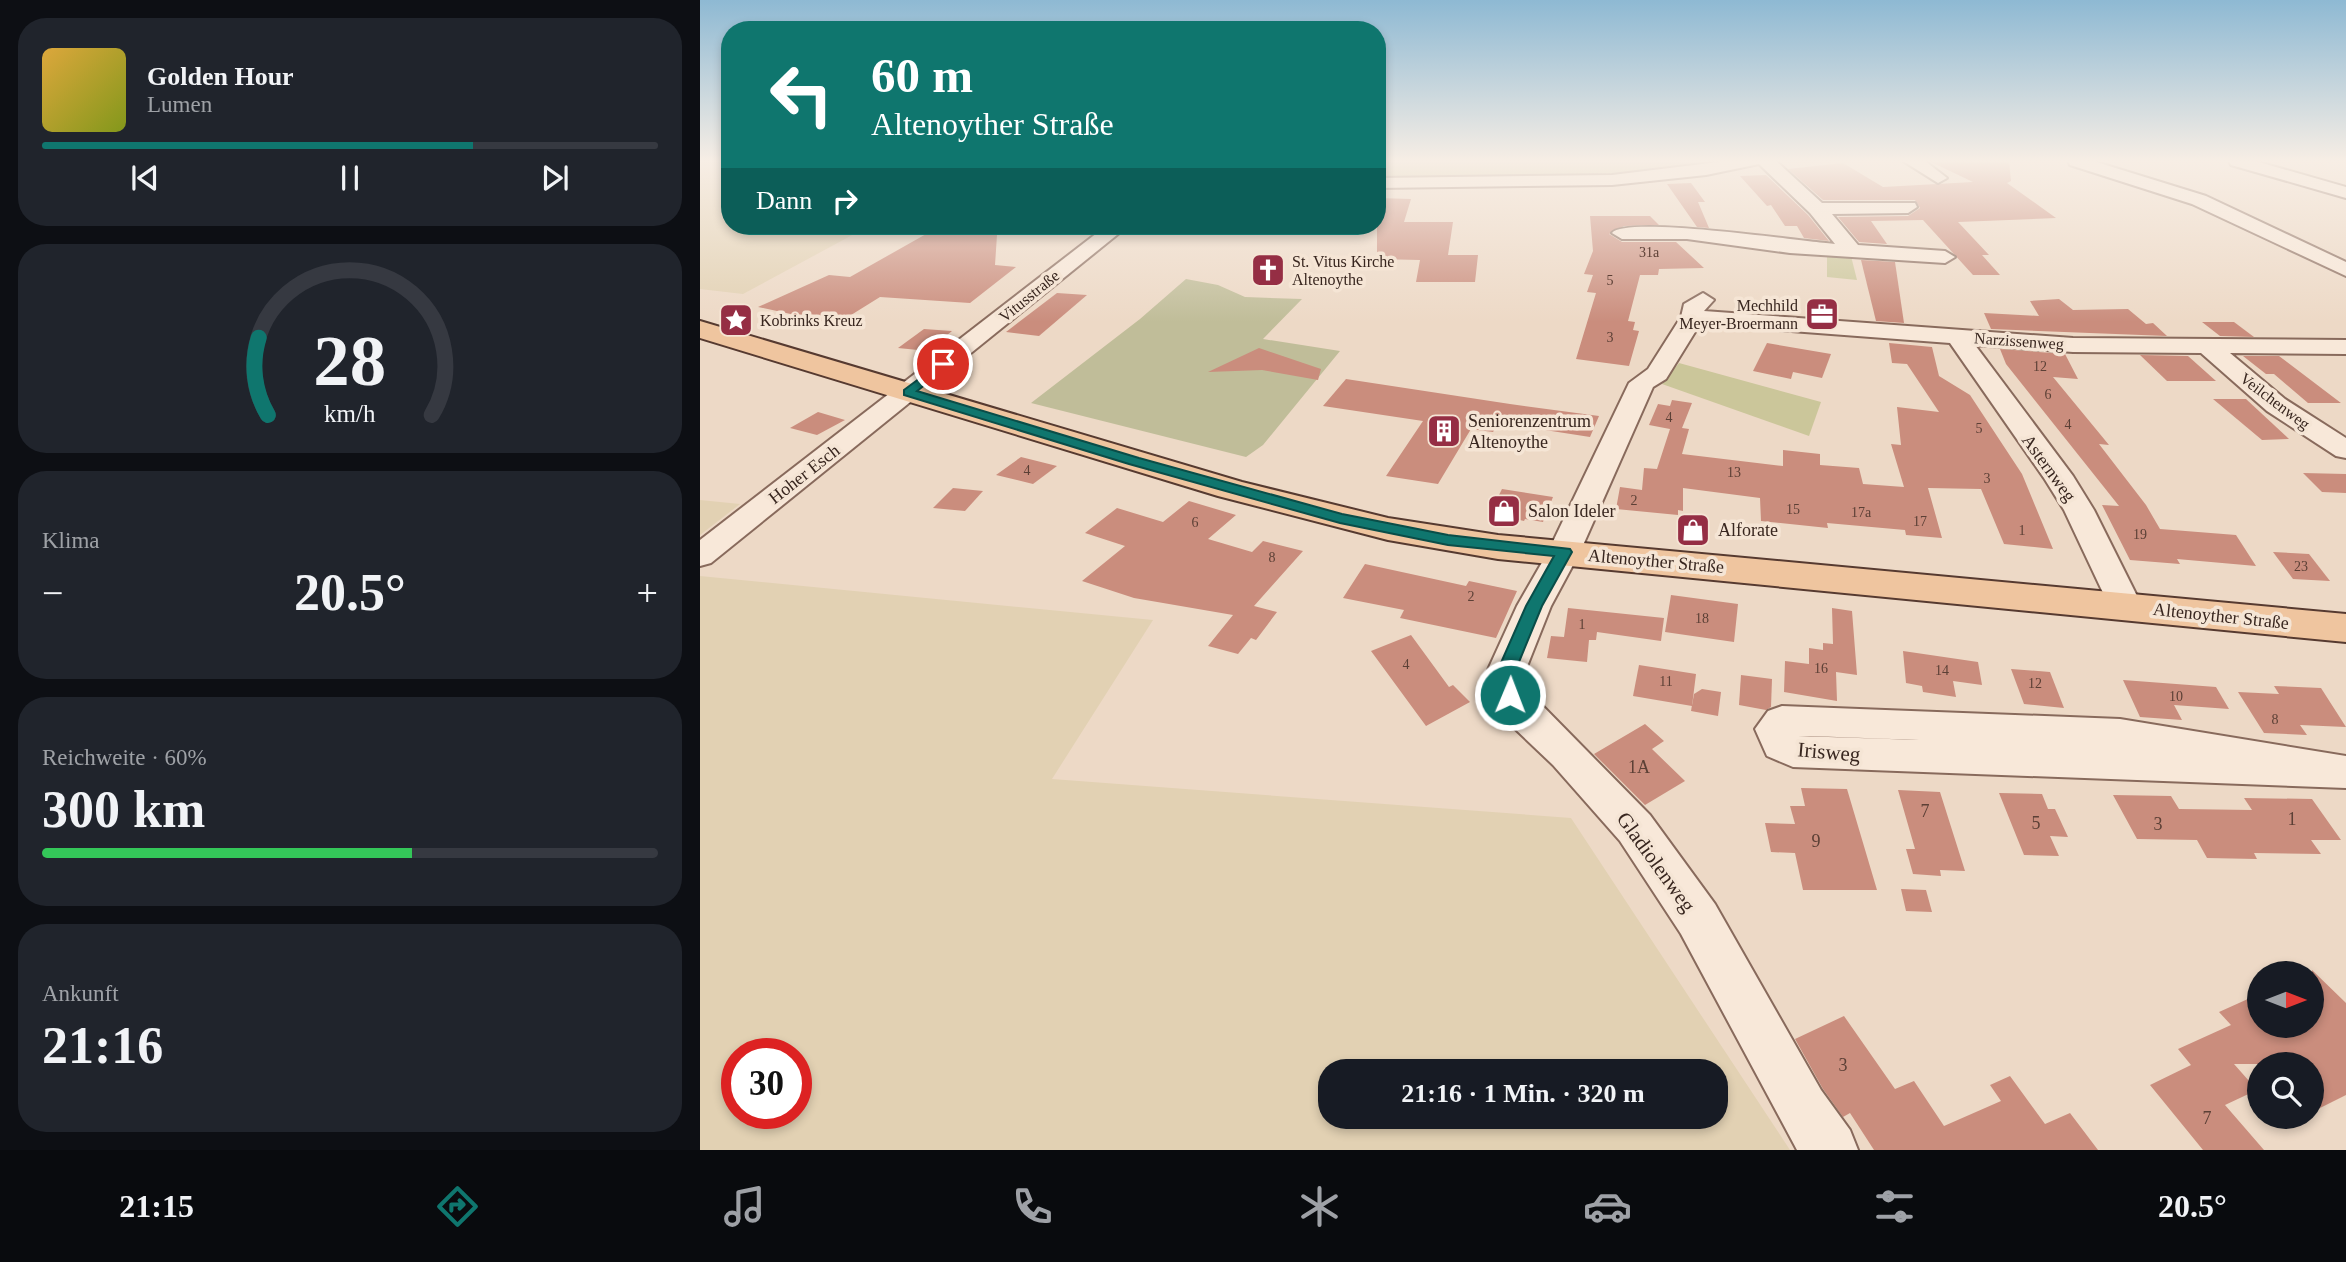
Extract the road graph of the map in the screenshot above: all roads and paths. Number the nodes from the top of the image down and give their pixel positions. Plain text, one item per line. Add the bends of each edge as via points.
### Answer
1 (1822, 215) edge
2 (2230, 215) edge
3 (1622, 233) dead end
4 (1107, 235) edge
5 (1852, 251) junction
6 (1945, 257) dead end
7 (2346, 270) edge
8 (700, 329) edge
9 (1961, 337) junction
10 (2208, 347) junction
11 (2346, 347) edge
12 (908, 393) junction
13 (2346, 450) edge
14 (1564, 552) junction
15 (700, 556) edge
16 (2125, 606) junction
17 (2346, 628) edge
18 (2336, 771) edge
19 (1830, 1150) edge

1 - 5 street
2 - 7 street
3 - 5 street via 1687,233
4 - 12 street, Vitusstraße
5 - 6 street
8 - 12 main road, Altenoyther Straße
9 - 10 street, Narzissenweg
9 - 14 street, Narzissenweg via 1698,309 1657,374 1642,383
9 - 16 street, Asternweg via 2003,405 2065,487
10 - 11 street, Narzissenweg
10 - 13 street, Veilchenweg via 2276,405
12 - 14 main road, Altenoyther Straße via 1340,518 1448,540
12 - 15 street, Hoher Esch
14 - 16 main road, Altenoyther Straße
14 - 19 street, Gladiolenweg via 1505,674 1510,695 1635,828 1698,919 1802,1109
16 - 17 main road, Altenoyther Straße
18 - 18 street, Irisweg via 2120,734 1810,721 1782,721 1775,729 1781,746 1818,753

